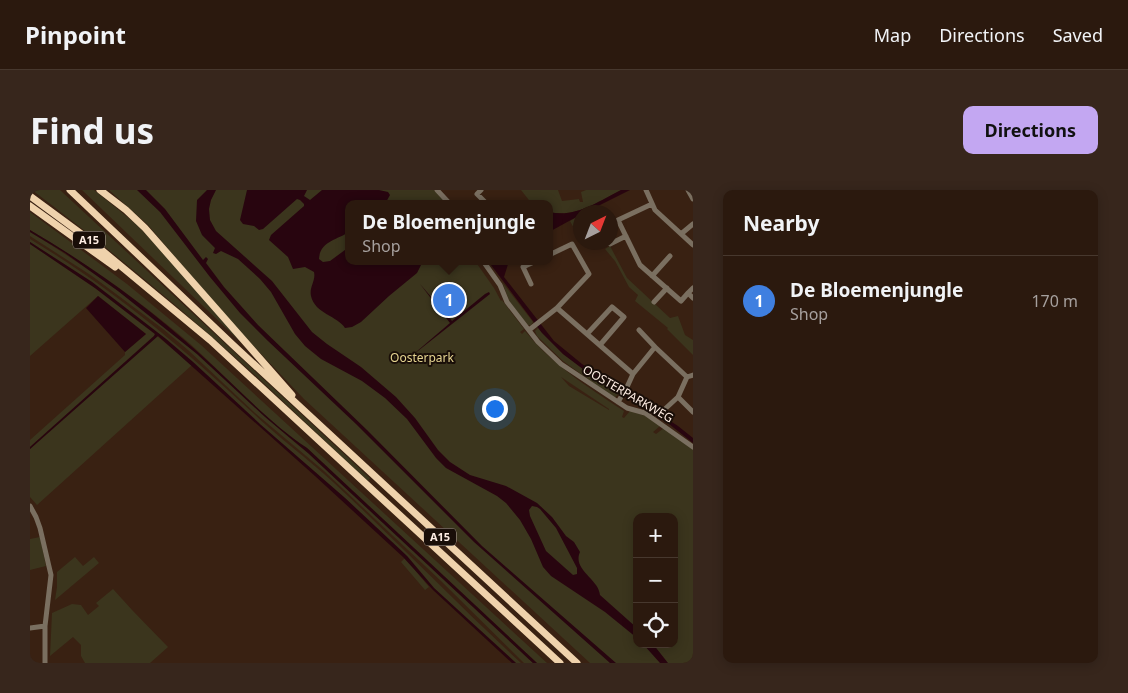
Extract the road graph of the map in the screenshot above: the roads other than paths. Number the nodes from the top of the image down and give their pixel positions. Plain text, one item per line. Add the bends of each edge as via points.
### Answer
1 (70, 190) edge
2 (100, 190) edge
3 (437, 190) edge
4 (646, 190) edge
5 (688, 190) edge
6 (30, 196) edge
7 (693, 199) edge
8 (446, 200) edge
9 (652, 204) junction
10 (30, 206) edge
11 (693, 224) edge
12 (682, 234) junction
13 (626, 236) junction
14 (618, 240) edge
15 (693, 244) edge
16 (553, 254) edge
17 (670, 256) dead end
18 (486, 265) edge
19 (527, 265) edge
20 (652, 276) junction
21 (531, 284) dead end
22 (147, 287) junction
23 (667, 288) junction
24 (693, 288) edge
25 (688, 293) junction
26 (693, 298) edge
27 (654, 302) dead end
28 (557, 308) junction
29 (528, 330) junction
30 (639, 330) dead end
31 (588, 334) junction
32 (600, 345) junction
33 (656, 347) junction
34 (632, 374) junction
35 (690, 376) edge
36 (678, 397) junction
37 (618, 402) junction
38 (666, 408) dead end
39 (304, 411) junction
40 (693, 412) edge
41 (693, 446) edge
42 (30, 506) edge
43 (45, 626) junction
44 (30, 628) edge
45 (45, 663) edge
46 (560, 663) edge
47 (577, 663) edge

1 - 39 highway, A15
2 - 39 highway, A15 via 145,228
3 - 8 street
4 - 9 street
5 - 7 street
6 - 22 highway, A15
9 - 12 street
9 - 13 street via 618,220
10 - 22 highway
11 - 12 street
12 - 15 street
13 - 14 street
13 - 20 street via 640,265
16 - 28 street via 572,244 588,274
17 - 20 street
18 - 29 street, OOSTERPARKWEG
19 - 21 street via 523,267
20 - 23 street
22 - 46 highway, A15 via 232,361
23 - 25 street via 682,301
23 - 27 street
24 - 25 street
25 - 26 street
28 - 29 street
28 - 31 street
29 - 37 street, OOSTERPARKWEG via 561,364
30 - 33 street
31 - 32 street
31 - 32 street via 612,307 616,309 624,317
32 - 34 street
33 - 34 street
33 - 35 street
34 - 37 street
35 - 36 street
36 - 38 street
36 - 40 street
37 - 41 street, OOSTERPARKWEG via 645,413
39 - 47 highway, A15
42 - 43 street via 40,528 50,575
43 - 44 street
43 - 45 street

